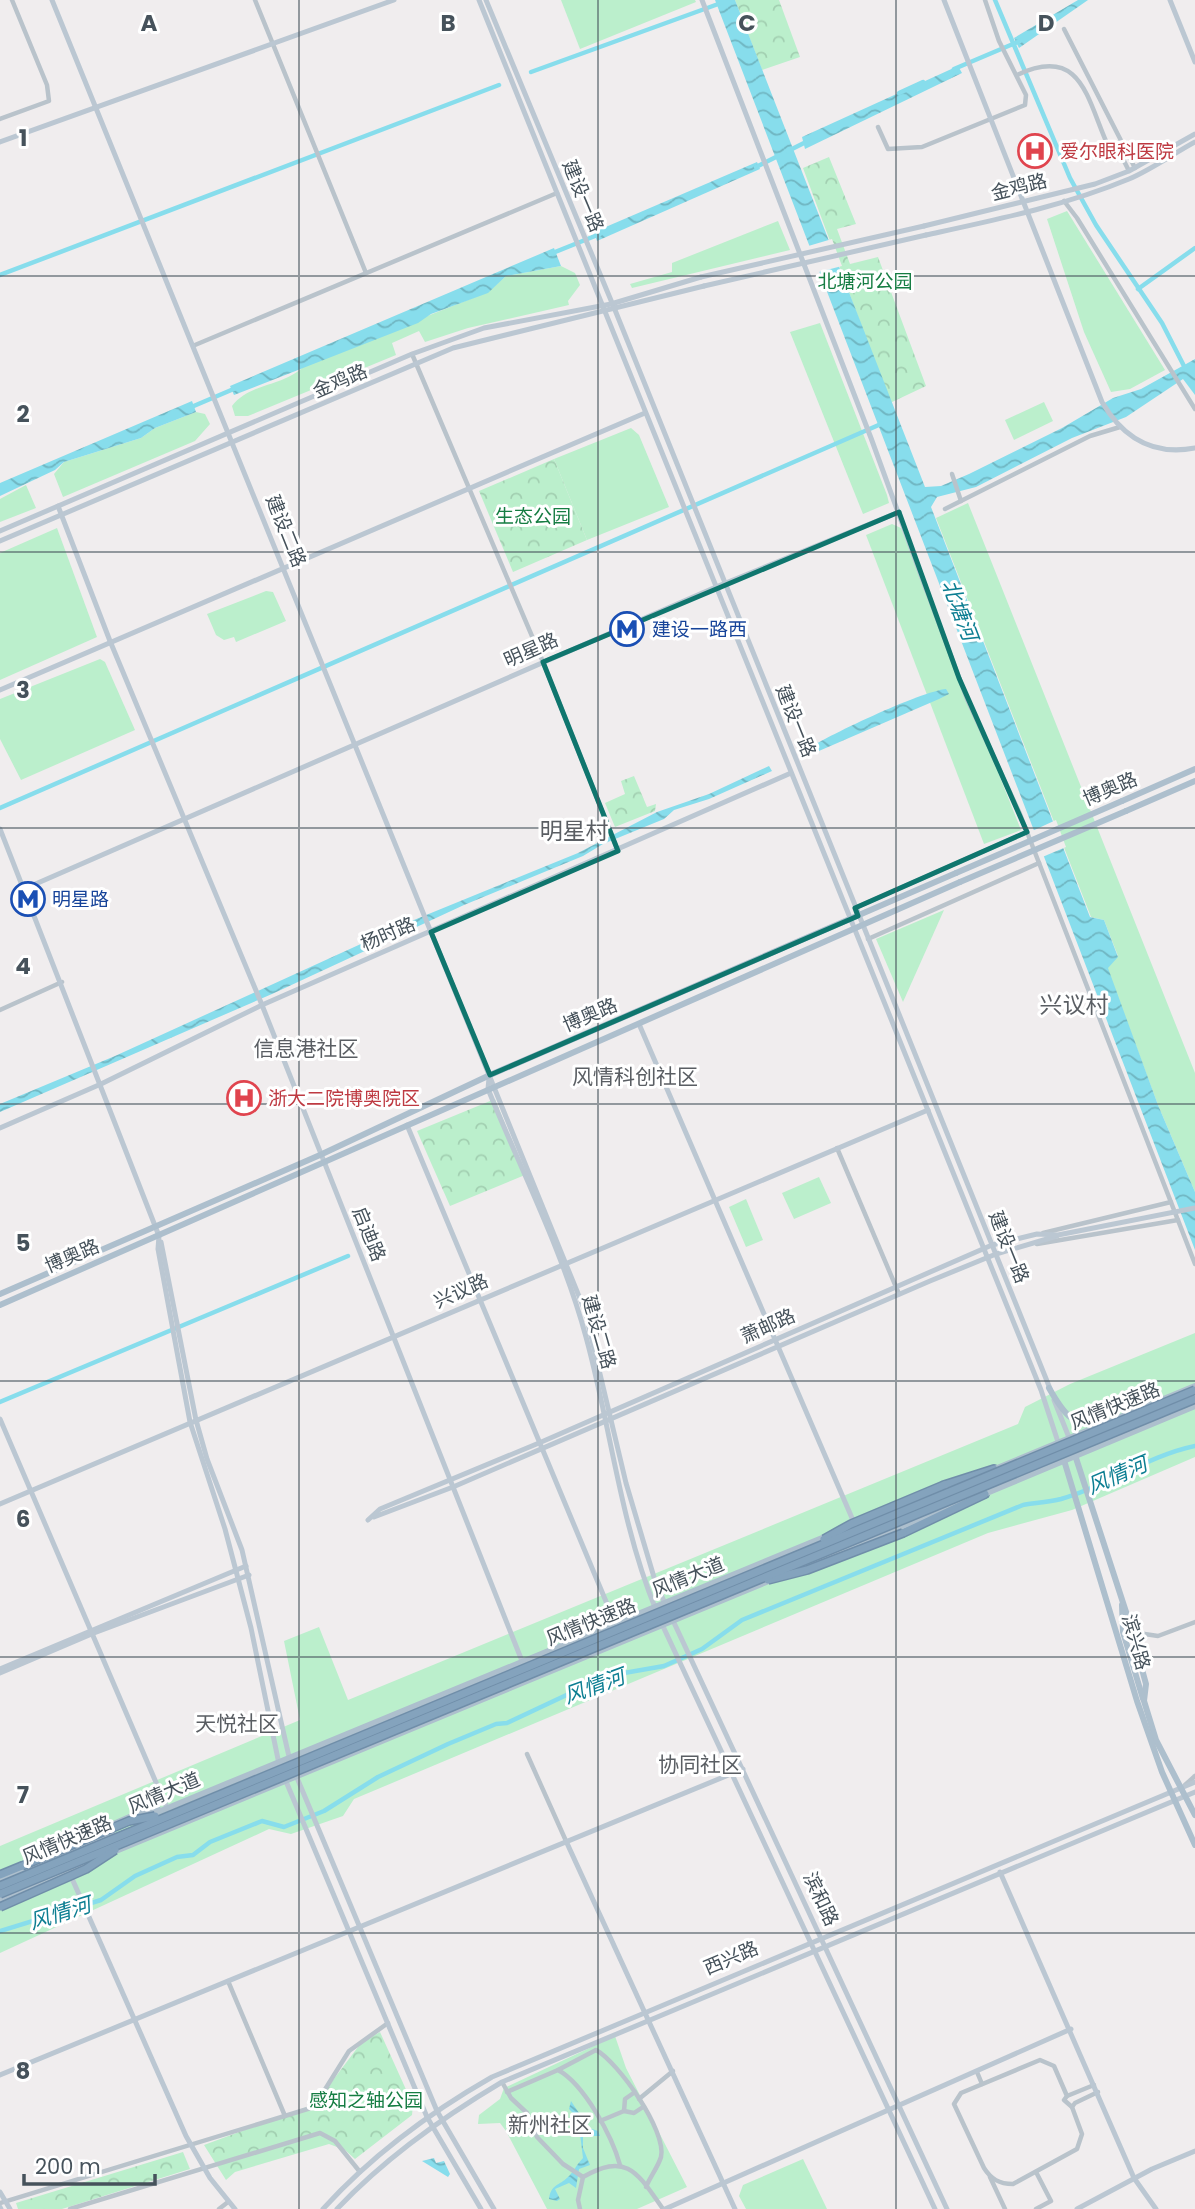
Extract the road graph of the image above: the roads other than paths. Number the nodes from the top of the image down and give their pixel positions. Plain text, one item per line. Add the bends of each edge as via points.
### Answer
1 (12, 0) edge
2 (52, 0) edge
3 (255, 0) edge
4 (394, 0) edge
5 (480, 0) edge
6 (486, 0) edge
7 (944, 0) edge
8 (985, 0) edge
9 (1170, 0) edge
10 (704, 6) edge
11 (1064, 29) dead end
12 (272, 44) junction
13 (1195, 62) edge
14 (1017, 75) junction
15 (97, 107) junction
16 (991, 118) junction
17 (0, 119) edge
18 (878, 127) dead end
19 (1195, 134) edge
20 (0, 142) edge
21 (1195, 142) edge
22 (1132, 170) junction
23 (557, 193) junction
24 (1064, 201) junction
25 (1023, 203) junction
26 (1027, 212) junction
27 (366, 273) junction
28 (611, 304) junction
29 (601, 306) junction
30 (615, 310) junction
31 (605, 313) junction
32 (195, 345) junction
33 (412, 354) junction
34 (416, 365) junction
35 (1195, 410) edge
36 (645, 413) junction
37 (1118, 425) junction
38 (229, 432) junction
39 (233, 443) junction
40 (1195, 447) edge
41 (952, 476) dead end
42 (468, 488) junction
43 (960, 499) junction
44 (58, 506) junction
45 (945, 509) dead end
46 (899, 512) junction
47 (61, 515) junction
48 (0, 531) edge
49 (0, 541) edge
50 (285, 569) junction
51 (724, 583) junction
52 (716, 587) junction
53 (926, 589) joint
54 (110, 640) junction
55 (543, 663) junction
56 (0, 690) edge
57 (355, 745) junction
58 (1195, 769) edge
59 (791, 774) junction
60 (1195, 781) edge
61 (185, 820) junction
62 (0, 830) edge
63 (1027, 832) junction
64 (618, 851) junction
65 (1039, 863) junction
66 (24, 889) junction
67 (855, 908) junction
68 (858, 916) junction
69 (849, 920) junction
70 (862, 927) junction
71 (853, 931) junction
72 (431, 932) junction
73 (867, 939) junction
74 (62, 982) junction
75 (261, 1003) junction
76 (0, 1010) edge
77 (639, 1024) junction
78 (490, 1074) junction
79 (101, 1084) junction
80 (491, 1087) junction
81 (935, 1106) junction
82 (927, 1110) junction
83 (407, 1125) junction
84 (0, 1128) edge
85 (837, 1148) junction
86 (320, 1155) junction
87 (323, 1164) junction
88 (715, 1200) junction
89 (1171, 1202) junction
90 (1195, 1208) edge
91 (1175, 1212) junction
92 (1178, 1220) junction
93 (156, 1226) junction
94 (1037, 1234) junction
95 (159, 1236) junction
96 (1058, 1236) junction
97 (1037, 1244) junction
98 (992, 1245) junction
99 (984, 1248) junction
100 (996, 1254) junction
101 (987, 1258) junction
102 (563, 1264) junction
103 (1195, 1264) edge
104 (895, 1287) junction
105 (0, 1294) edge
106 (899, 1294) junction
107 (479, 1300) junction
108 (0, 1305) edge
109 (393, 1339) junction
110 (777, 1343) junction
111 (1049, 1388) junction
112 (1195, 1388) edge
113 (1195, 1399) edge
114 (1195, 1406) edge
115 (612, 1415) junction
116 (1126, 1415) junction
117 (605, 1418) junction
118 (0, 1419) edge
119 (193, 1421) junction
120 (1070, 1438) junction
121 (1058, 1442) junction
122 (540, 1446) junction
123 (1075, 1455) junction
124 (1065, 1460) junction
125 (995, 1469) junction
126 (452, 1484) junction
127 (32, 1490) junction
128 (985, 1494) junction
129 (0, 1504) edge
130 (368, 1520) dead end
131 (855, 1525) junction
132 (798, 1554) junction
133 (246, 1566) junction
134 (236, 1571) junction
135 (249, 1575) junction
136 (239, 1580) junction
137 (744, 1586) junction
138 (1122, 1599) junction
139 (665, 1603) junction
140 (655, 1607) junction
141 (674, 1621) junction
142 (1195, 1622) edge
143 (615, 1623) junction
144 (663, 1625) junction
145 (93, 1631) junction
146 (1131, 1632) junction
147 (522, 1661) junction
148 (0, 1671) edge
149 (1144, 1701) junction
150 (527, 1754) dead end
151 (289, 1759) junction
152 (278, 1763) junction
153 (743, 1769) junction
154 (732, 1773) junction
155 (1195, 1776) edge
156 (297, 1777) junction
157 (286, 1781) junction
158 (1195, 1782) edge
159 (1183, 1787) junction
160 (1171, 1792) junction
161 (1195, 1794) edge
162 (1186, 1796) junction
163 (1175, 1802) junction
164 (168, 1811) junction
165 (1195, 1815) edge
166 (129, 1840) junction
167 (566, 1841) junction
168 (1195, 1845) edge
169 (997, 1866) junction
170 (68, 1871) junction
171 (0, 1874) edge
172 (1002, 1875) junction
173 (0, 1884) edge
174 (0, 1894) edge
175 (0, 1900) edge
176 (0, 1907) edge
177 (360, 1927) junction
178 (349, 1931) junction
179 (821, 1937) junction
180 (810, 1942) junction
181 (825, 1947) junction
182 (815, 1951) junction
183 (228, 1981) junction
184 (644, 2011) junction
185 (135, 2020) junction
186 (649, 2020) junction
187 (388, 2022) junction
188 (1071, 2029) junction
189 (558, 2070) junction
190 (674, 2070) junction
191 (976, 2072) junction
192 (0, 2075) edge
193 (502, 2082) junction
194 (982, 2084) junction
195 (1094, 2084) junction
196 (507, 2092) junction
197 (635, 2092) junction
198 (1098, 2092) junction
199 (1068, 2096) junction
200 (639, 2099) junction
201 (643, 2107) junction
202 (900, 2107) junction
203 (1073, 2108) junction
204 (437, 2111) junction
205 (624, 2111) junction
206 (890, 2112) junction
207 (285, 2116) junction
208 (427, 2116) junction
209 (442, 2121) junction
210 (600, 2121) junction
211 (433, 2128) junction
212 (191, 2145) junction
213 (1195, 2151) edge
214 (620, 2165) junction
215 (204, 2168) junction
216 (360, 2172) junction
217 (1036, 2172) junction
218 (581, 2176) junction
219 (989, 2176) junction
220 (1134, 2178) junction
221 (723, 2185) junction
222 (646, 2187) junction
223 (0, 2192) edge
224 (228, 2202) junction
225 (2, 2205) edge
226 (10, 2209) edge
227 (70, 2209) edge
228 (219, 2209) edge
229 (235, 2209) edge
230 (323, 2209) edge
231 (337, 2209) edge
232 (481, 2209) edge
233 (494, 2209) edge
234 (580, 2209) edge
235 (664, 2209) edge
236 (735, 2209) edge
237 (935, 2209) edge
238 (947, 2209) edge
239 (1005, 2209) edge
240 (1036, 2209) edge
241 (1076, 2209) edge
242 (1156, 2209) edge

1 - 17 street via 47,85 48,101
2 - 15 street, 建设二路
3 - 12 street
4 - 12 street
5 - 23 street, 建设一路
6 - 28 street, 建设一路
7 - 16 street
8 - 14 street
9 - 13 street
10 - 46 street
11 - 22 street
12 - 15 street
12 - 27 street
14 - 16 street via 1026,95 1025,105
14 - 22 street via 1032,68 1062,66 1074,73 1109,148 1117,147
15 - 20 street
15 - 32 street, 建设二路
16 - 18 street via 922,147 888,149
16 - 25 street
19 - 22 street, 金鸡路
21 - 24 street, 金鸡路 via 1130,178
22 - 25 street, 金鸡路
23 - 27 street
23 - 29 street, 建设一路
24 - 26 street, 金鸡路
24 - 35 street
25 - 26 street
25 - 28 street, 金鸡路, bridge via 701,277
26 - 30 street, 金鸡路, bridge
26 - 37 street via 1102,402
27 - 32 street
28 - 29 street, 金鸡路
28 - 30 street, 建设一路
29 - 31 street, 建设一路
29 - 33 street, 金鸡路 via 484,328
30 - 31 street, 金鸡路
30 - 51 street, 建设一路
31 - 34 street, 金鸡路 via 487,337
31 - 36 street, 建设一路
32 - 38 street, 建设二路
33 - 34 street
33 - 38 street, 金鸡路
34 - 39 street, 金鸡路
34 - 42 street
36 - 42 street
36 - 52 street, 建设一路
37 - 40 street via 1138,441 1162,450
37 - 43 street
38 - 39 street, 建设二路
38 - 44 street, 金鸡路
39 - 47 street, 金鸡路
39 - 50 street, 建设二路
41 - 43 street
42 - 50 street
42 - 55 street
43 - 45 street
44 - 47 street, 启迪路
44 - 48 street, 金鸡路
46 - 51 street, 明星路
46 - 53 street
47 - 49 street, 金鸡路
47 - 54 street, 启迪路
50 - 54 street
50 - 57 street, 建设二路
51 - 52 street, 明星路
51 - 67 street, 建设一路
52 - 55 street, 明星路
52 - 59 street, 建设一路
53 - 63 street via 967,699
54 - 56 street
54 - 61 street, 启迪路
55 - 57 street, 明星路
55 - 64 street
57 - 61 street, 明星路
57 - 72 street, 建设二路
58 - 68 main road, 博奥路, bridge
59 - 64 street, 杨时路
59 - 69 street, 建设一路
60 - 70 main road, 博奥路, bridge
61 - 66 street, 明星路
61 - 75 street, 启迪路
62 - 66 street
63 - 65 street
63 - 67 street
64 - 72 street, 杨时路
65 - 73 street
65 - 89 street
66 - 74 street
67 - 68 street, 建设一路
68 - 69 main road, 博奥路
68 - 70 street, 建设一路
69 - 71 street, 建设一路
69 - 78 main road, 博奥路
70 - 71 main road, 博奥路
70 - 73 street, 建设一路
71 - 77 main road, 博奥路
71 - 82 street, 建设一路
72 - 75 street, 杨时路
72 - 78 street, 建设二路
73 - 81 street, 建设一路
74 - 76 street
74 - 79 street
75 - 79 street, 杨时路
75 - 86 street, 启迪路
77 - 80 main road, 博奥路
77 - 88 street
78 - 80 street
78 - 86 main road, 博奥路
79 - 84 street, 杨时路
79 - 93 street
80 - 83 main road, 博奥路
80 - 102 street, 建设二路
81 - 82 street, 兴议路
81 - 98 street, 建设一路
82 - 85 street, 兴议路
82 - 99 street, 建设一路
83 - 87 main road, 博奥路
83 - 107 street
85 - 88 street, 兴议路
85 - 104 street
86 - 87 street, 启迪路
86 - 93 main road, 博奥路
87 - 95 main road, 博奥路
87 - 109 street, 启迪路
88 - 102 street, 兴议路
88 - 110 street
89 - 91 street
89 - 94 street
90 - 91 street, 萧邮路
91 - 92 street
91 - 96 street, 萧邮路
92 - 97 street
92 - 103 street
93 - 95 street
93 - 105 main road, 博奥路
94 - 96 street, 萧邮路
94 - 98 street, 萧邮路
95 - 108 main road, 博奥路
95 - 119 street
96 - 97 street
97 - 100 street
98 - 99 street, 萧邮路
98 - 100 street, 建设一路
99 - 101 street, 建设一路
99 - 104 street, 萧邮路
100 - 101 street
100 - 111 street, 建设一路
101 - 106 street
101 - 121 street, 建设一路
102 - 107 street, 兴议路
102 - 115 street, 建设二路 via 590,1324
102 - 117 street, 建设二路
104 - 106 street
104 - 110 street, 萧邮路
106 - 110 street
107 - 109 street, 兴议路
107 - 122 street
109 - 119 street, 兴议路
109 - 126 street, 启迪路
110 - 115 street
110 - 131 street
111 - 116 main road via 1068,1416 1079,1422
111 - 120 street, 建设一路
112 - 116 main road, 风情大道
112 - 132 highway, 风情快速路, bridge
113 - 137 highway, 风情快速路, bridge
114 - 123 main road, 风情大道
115 - 117 street
115 - 139 street, 建设二路 via 639,1536
116 - 120 main road, 风情大道
117 - 122 street
117 - 140 street, 建设二路 via 628,1526
118 - 127 street
119 - 127 street, 兴议路
119 - 133 street
119 - 134 street
120 - 121 main road, 风情大道
120 - 123 street, 建设一路
121 - 124 main road, 滨兴路
121 - 125 main road, 风情大道
122 - 126 street
122 - 143 street
123 - 124 main road, 风情大道
123 - 138 main road, 滨兴路
124 - 128 main road, 风情大道
124 - 160 main road, 滨兴路 via 1137,1701
125 - 131 main road, 风情大道
125 - 132 highway, bridge via 851,1524
126 - 130 street
126 - 147 street, 启迪路
127 - 129 street, 兴议路
127 - 145 street
128 - 137 highway, bridge via 903,1533 807,1570
128 - 141 main road, 风情大道 via 956,1502
131 - 139 main road, 风情大道
132 - 164 highway, 风情快速路, bridge
133 - 134 street
133 - 135 street
134 - 136 street
134 - 145 street
135 - 136 street
135 - 151 street
136 - 145 street
136 - 152 street
137 - 166 highway, 风情快速路, bridge
138 - 146 main road, 滨兴路
138 - 149 main road via 1122,1632
139 - 140 main road, 风情大道
139 - 141 street, 滨和路
140 - 143 main road, 风情大道
140 - 144 street, 滨和路
141 - 144 main road, 风情大道
141 - 153 street, 滨和路
142 - 146 street via 1158,1636
143 - 147 main road, 风情大道
144 - 154 street, 滨和路
144 - 156 main road, 风情大道
145 - 148 street
145 - 164 street
146 - 149 main road, 滨兴路 via 1146,1684
147 - 151 main road, 风情大道
149 - 159 main road, 滨兴路 via 1156,1740
150 - 167 street
151 - 152 main road, 风情大道
151 - 156 street
152 - 157 street
152 - 164 main road, 风情大道
153 - 154 street
153 - 179 street, 滨和路
154 - 167 street
154 - 180 street, 滨和路
155 - 159 street, 西兴路
156 - 157 main road, 风情大道
156 - 177 street
157 - 170 main road, 风情大道
157 - 178 street
158 - 159 street, 西兴路
159 - 160 street, 西兴路
159 - 162 main road, 滨兴路
160 - 163 main road, 滨兴路
160 - 169 street, 西兴路
161 - 162 street, 西兴路
162 - 163 street, 西兴路
162 - 165 main road, 滨兴路
163 - 168 main road, 滨兴路
163 - 172 street, 西兴路
164 - 171 highway, bridge via 129,1821
164 - 171 main road, 风情大道 via 141,1812
164 - 173 highway, 风情快速路, bridge
166 - 174 highway, 风情快速路, bridge
166 - 176 highway, bridge via 86,1868
167 - 177 street
167 - 184 street
169 - 172 street
169 - 179 street, 西兴路
170 - 175 main road, 风情大道
170 - 185 street
172 - 181 street, 西兴路
172 - 188 street
177 - 178 street
177 - 204 street
178 - 183 street
178 - 187 street
179 - 180 street, 西兴路
179 - 181 street, 滨和路
180 - 182 street, 滨和路
180 - 184 street, 西兴路
181 - 182 street, 西兴路
181 - 202 street, 滨和路
182 - 186 street, 西兴路
182 - 206 street, 滨和路
183 - 185 street
183 - 207 street
184 - 186 street
184 - 204 street, 西兴路 via 501,2072
185 - 192 street
185 - 212 street
186 - 190 street
186 - 193 street, 西兴路
187 - 207 street via 349,2051 314,2106
187 - 208 street
188 - 191 street
188 - 195 street
189 - 196 street
189 - 197 street via 596,2050
189 - 210 street via 569,2076
190 - 200 street
190 - 221 street
191 - 194 street
191 - 202 street
193 - 196 street
193 - 209 street, 西兴路
194 - 199 street via 1040,2060 1054,2066
194 - 219 street via 961,2093 954,2104
195 - 198 street
195 - 199 street
196 - 218 street via 527,2113 537,2137
197 - 200 street
197 - 205 street via 625,2099
198 - 203 street
198 - 220 street
199 - 203 street via 1064,2100
200 - 201 street
201 - 205 street via 634,2113
201 - 222 street via 659,2138 661,2156
202 - 206 street
202 - 238 street, 滨和路
203 - 217 street via 1082,2134 1077,2149
204 - 208 street, 西兴路
204 - 209 street
205 - 210 street
206 - 221 street
206 - 237 street, 滨和路
207 - 212 street
208 - 211 street
208 - 216 street, 西兴路
209 - 211 street, 西兴路
209 - 233 street
210 - 214 street
211 - 231 street, 西兴路
211 - 232 street
212 - 215 street
212 - 225 street
213 - 220 street
214 - 218 street via 605,2165
214 - 222 street via 634,2172
215 - 216 street via 320,2133 335,2141
215 - 224 street
215 - 227 street
216 - 230 street, 西兴路
217 - 219 street via 1013,2184
217 - 240 street via 1051,2201
218 - 234 street
219 - 239 street
220 - 241 street
220 - 242 street
221 - 235 street
221 - 236 street
222 - 235 street
223 - 225 street
224 - 228 street
224 - 229 street
225 - 226 street

